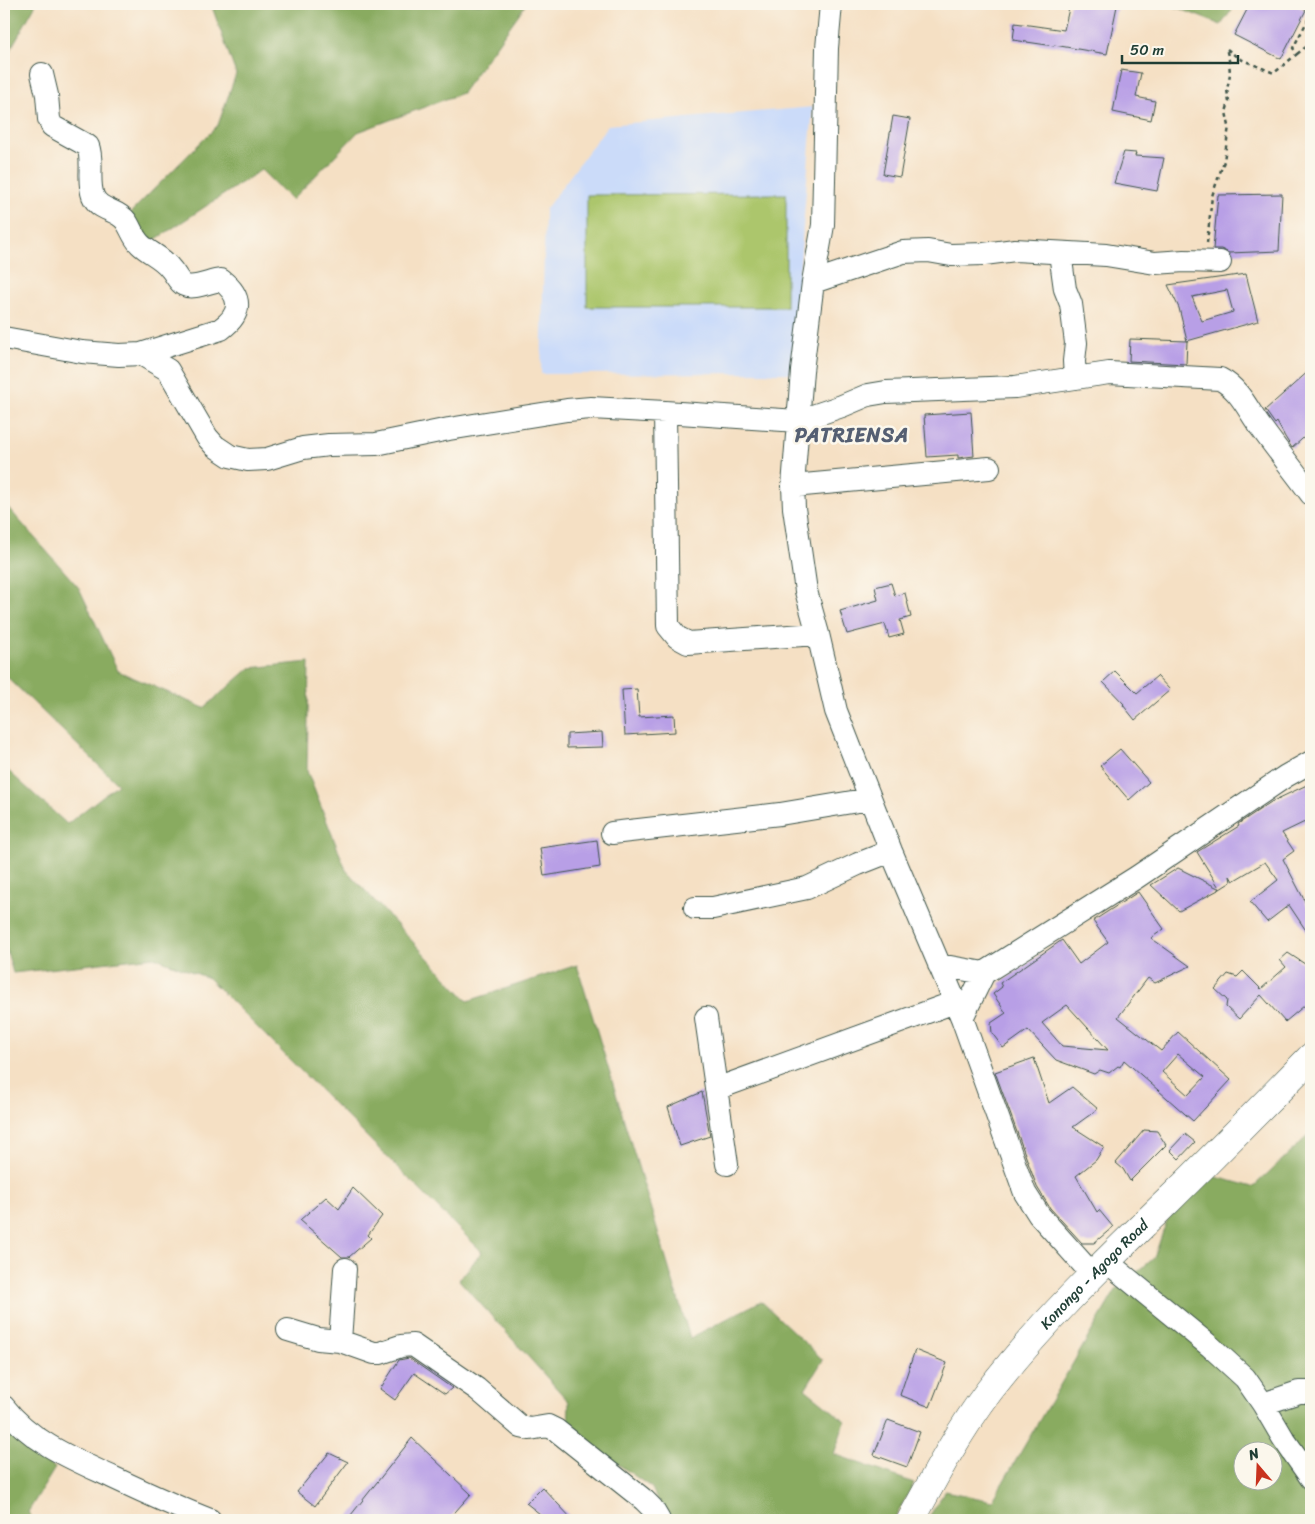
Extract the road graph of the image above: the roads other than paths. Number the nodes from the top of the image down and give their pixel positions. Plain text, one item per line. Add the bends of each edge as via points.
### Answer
1 (832, 4) edge
2 (42, 74) dead end
3 (1060, 252) junction
4 (1212, 261) road end
5 (813, 282) junction
6 (4, 338) edge
7 (141, 354) junction
8 (1076, 378) junction
9 (665, 412) junction
10 (798, 421) junction
11 (989, 468) dead end
12 (793, 486) junction
13 (1311, 494) edge
14 (818, 634) junction
15 (1311, 762) edge
16 (870, 799) junction
17 (612, 833) dead end
18 (891, 851) junction
19 (696, 908) dead end
20 (939, 965) junction
21 (984, 973) junction
22 (959, 1010) junction
23 (706, 1018) dead end
24 (1311, 1057) edge
25 (716, 1089) junction
26 (727, 1164) dead end
27 (1099, 1268) junction
28 (345, 1270) dead end
29 (288, 1330) dead end
30 (340, 1341) junction
31 (1311, 1392) edge
32 (1263, 1404) junction
33 (4, 1407) edge
34 (1311, 1478) edge
35 (210, 1520) edge
36 (659, 1520) edge
37 (911, 1520) edge

1 - 5 street via 827,48 823,225
2 - 7 street via 52,126 88,146 95,200 126,220 138,242 165,262 182,284 194,288 221,280 236,296 238,306 235,315 221,329
3 - 4 street via 1106,255 1154,264
3 - 5 street via 1015,250 951,255 928,251 903,252
3 - 8 street via 1076,343
5 - 10 street
6 - 7 street via 82,352
7 - 9 street via 168,370 215,446 230,456 248,460 267,459 302,448 330,444 376,444 567,410
8 - 10 street via 1015,387 886,392 868,395
8 - 13 street via 1109,374 1220,379 1239,393 1260,427
9 - 10 street
9 - 14 street via 668,626 677,637 688,643
10 - 12 street
11 - 12 street
12 - 14 street via 806,591
14 - 16 street via 836,711
15 - 21 street
16 - 17 street via 780,814
16 - 18 street
18 - 19 street via 807,888 713,908
18 - 20 street
20 - 21 street
20 - 22 street
21 - 22 street
22 - 25 street
22 - 27 street via 1025,1193 1039,1215
23 - 25 street
24 - 27 main road, Konongo - Agogo Road
25 - 26 street
27 - 32 street via 1212,1347 1245,1378
27 - 37 main road, Konongo - Agogo Road via 1034,1337 989,1392 943,1460
28 - 30 street
29 - 30 street via 318,1339
30 - 36 street via 374,1353 414,1345 477,1390 521,1427 552,1428 644,1500
31 - 32 street via 1299,1392
32 - 34 street via 1282,1438
33 - 35 street via 39,1440 61,1453 177,1508

